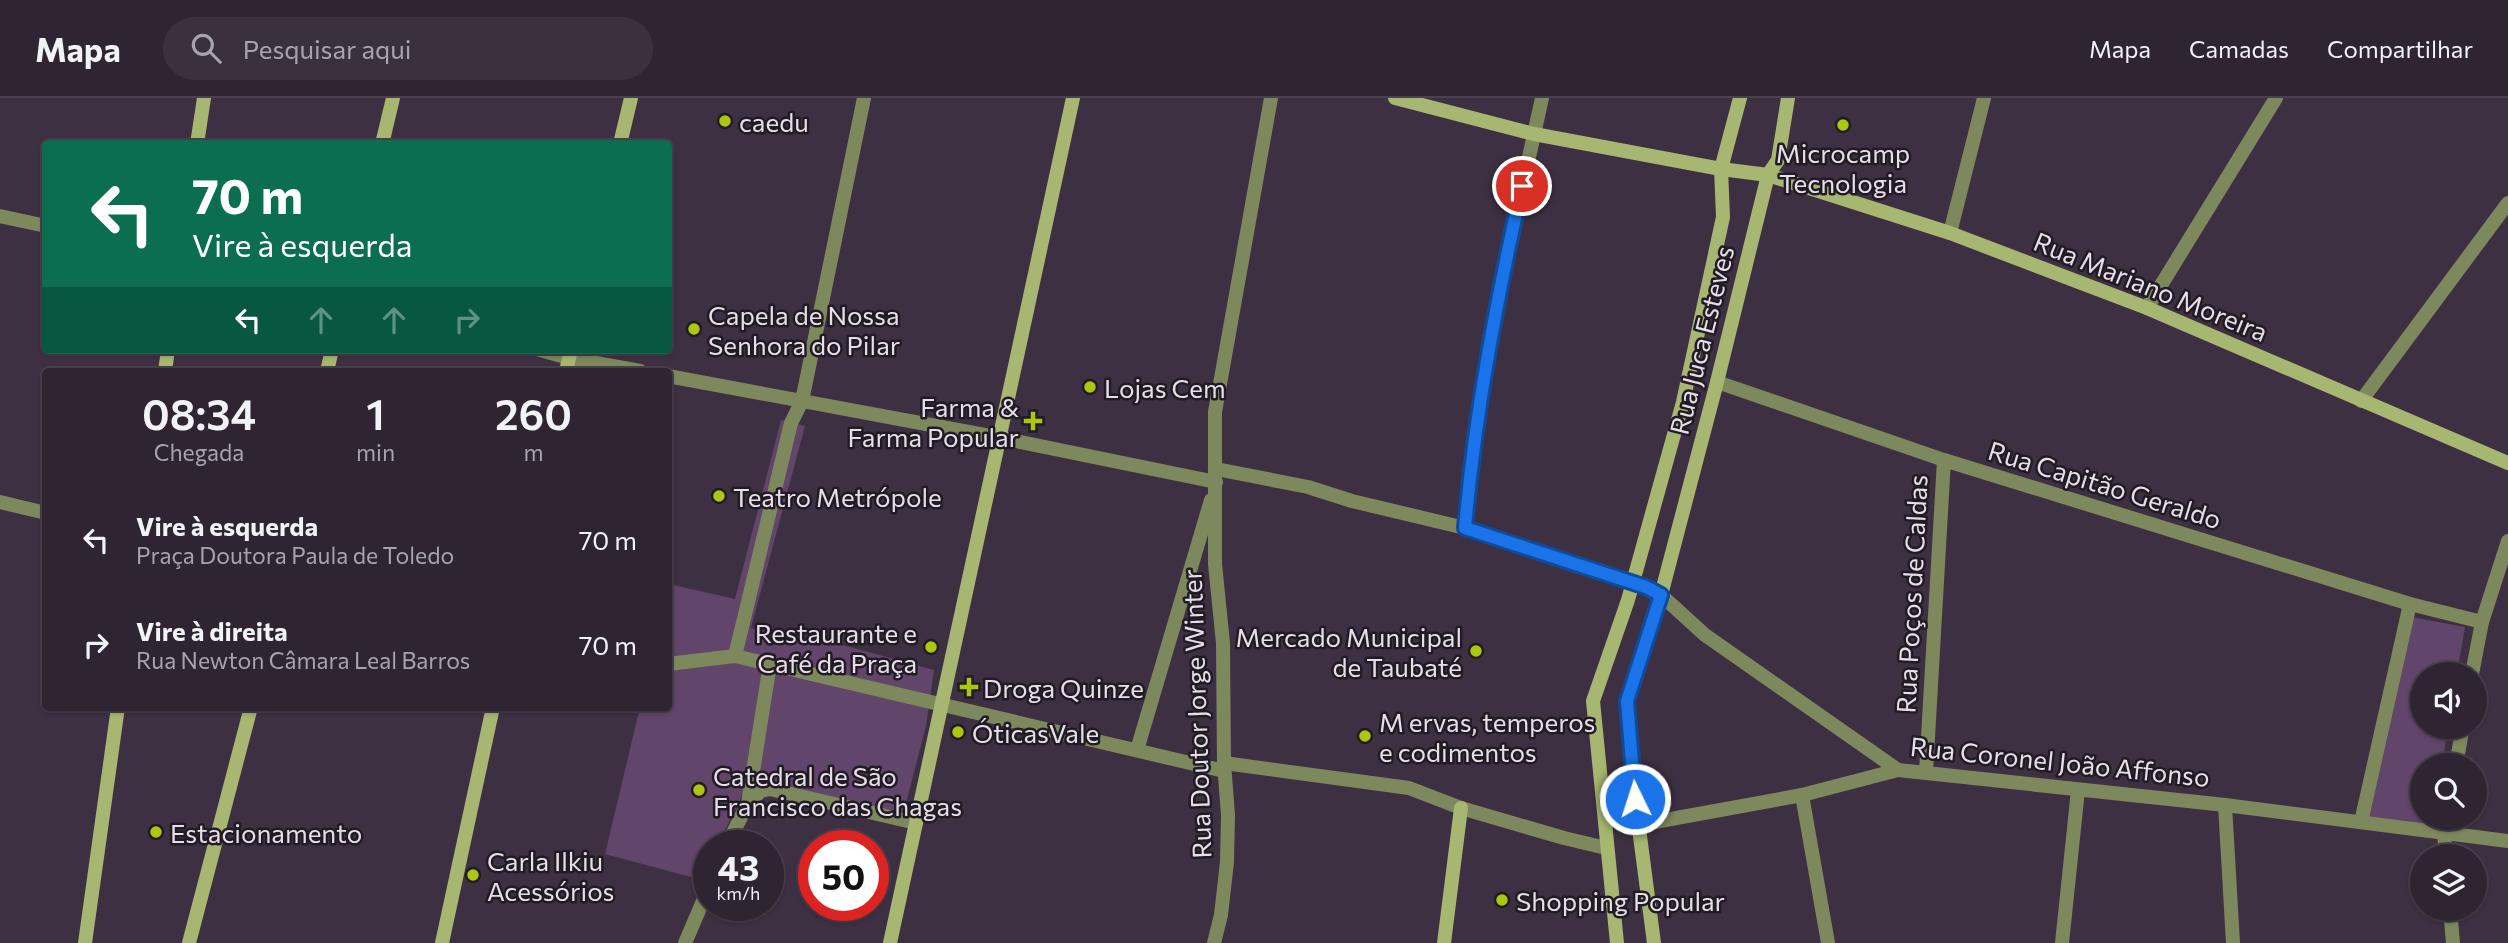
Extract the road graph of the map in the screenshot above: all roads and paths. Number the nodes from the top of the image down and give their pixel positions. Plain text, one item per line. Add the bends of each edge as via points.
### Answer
1 (204, 98) edge
2 (393, 98) edge
3 (631, 98) edge
4 (864, 98) edge
5 (1073, 98) edge
6 (1270, 98) edge
7 (1395, 98) edge
8 (1542, 98) edge
9 (1740, 98) edge
10 (1788, 98) edge
11 (1984, 98) edge
12 (2276, 98) edge
13 (1534, 134) junction
14 (198, 140) edge
15 (383, 140) edge
16 (621, 140) edge
17 (1721, 169) junction
18 (1768, 175) junction
19 (2508, 203) edge
20 (0, 216) edge
21 (42, 225) edge
22 (1950, 233) junction
23 (2147, 308) junction
24 (551, 354) edge
25 (568, 360) edge
26 (620, 368) edge
27 (672, 377) edge
28 (1717, 382) junction
29 (802, 401) junction
30 (2361, 401) junction
31 (1001, 438) junction
32 (1944, 460) junction
33 (2508, 463) edge
34 (1216, 475) junction
35 (0, 502) edge
36 (42, 512) edge
37 (1465, 528) junction
38 (2508, 541) edge
39 (1632, 584) junction
40 (1661, 595) junction
41 (2410, 604) junction
42 (2482, 622) junction
43 (735, 656) junction
44 (2475, 662) edge
45 (672, 664) edge
46 (769, 664) junction
47 (943, 704) junction
48 (117, 711) edge
49 (250, 711) edge
50 (492, 711) edge
51 (1137, 750) junction
52 (1224, 767) junction
53 (1898, 770) junction
54 (1926, 772) junction
55 (2078, 790) junction
56 (1802, 795) junction
57 (748, 803) junction
58 (2225, 805) junction
59 (1461, 808) junction
60 (2361, 822) junction
61 (916, 823) junction
62 (2410, 824) edge
63 (1638, 825) junction
64 (734, 830) edge
65 (2465, 830) edge
66 (2508, 841) edge
67 (1605, 848) junction
68 (694, 921) edge
69 (2451, 921) edge
70 (85, 943) edge
71 (190, 943) edge
72 (442, 943) edge
73 (685, 943) edge
74 (890, 943) edge
75 (1214, 943) edge
76 (1444, 943) edge
77 (1616, 943) edge
78 (1654, 943) edge
79 (1828, 943) edge
80 (2062, 943) edge
81 (2233, 943) edge
82 (2453, 943) edge

1 - 14 main road
2 - 15 main road
3 - 16 main road
4 - 29 street
5 - 31 main road
6 - 34 street, Rua Doutor Jorge Winter via 1214,412
7 - 13 main road
8 - 13 street
9 - 17 main road, Rua Juca Esteves
10 - 18 main road, Rua Juca Esteves via 1778,160
11 - 22 street
12 - 23 street
13 - 17 main road
13 - 37 street via 1489,339
17 - 18 main road, Rua Mariano Moreira
17 - 39 main road, Rua Juca Esteves via 1721,230 1683,402
18 - 22 main road, Rua Mariano Moreira
18 - 28 main road, Rua Juca Esteves
19 - 30 street
20 - 21 street
22 - 23 main road, Rua Mariano Moreira
23 - 30 main road, Rua Mariano Moreira
24 - 25 street
25 - 26 street
27 - 29 street
28 - 32 street, Rua Capitão Geraldo
28 - 40 main road, Rua Juca Esteves
29 - 31 street
29 - 43 street via 791,423
30 - 33 main road, Rua Mariano Moreira
31 - 34 street
31 - 47 main road
32 - 41 street, Rua Capitão Geraldo
32 - 54 street, Rua Poços de Caldas
34 - 37 street via 1308,487
34 - 51 street
34 - 52 street, Rua Doutor Jorge Winter
35 - 36 street
37 - 39 street
38 - 42 street
39 - 40 street
39 - 67 main road, Rua Juca Esteves via 1593,701
40 - 53 street, Rua Coronel João Affonso via 1705,635
40 - 63 main road, Rua Juca Esteves via 1627,701
41 - 42 street, Rua Capitão Geraldo
41 - 60 street
42 - 44 street
43 - 45 street
43 - 46 street
46 - 47 street
46 - 57 street
47 - 51 street
47 - 61 main road
48 - 70 main road
49 - 71 main road
50 - 72 main road
51 - 52 street
52 - 59 street via 1409,788
52 - 75 street, Rua Doutor Jorge Winter via 1227,862
53 - 54 street, Rua Coronel João Affonso
53 - 56 street
54 - 55 street, Rua Coronel João Affonso
55 - 58 street, Rua Coronel João Affonso
55 - 80 street
56 - 63 street
56 - 79 street
57 - 61 street via 770,789
57 - 64 street
58 - 60 street, Rua Coronel João Affonso
58 - 81 street
59 - 67 street
59 - 76 main road
60 - 62 street, Rua Coronel João Affonso
61 - 74 main road
63 - 78 main road, Rua Juca Esteves
65 - 66 street, Rua Coronel João Affonso
67 - 77 main road, Rua Juca Esteves
68 - 73 street
69 - 82 street

